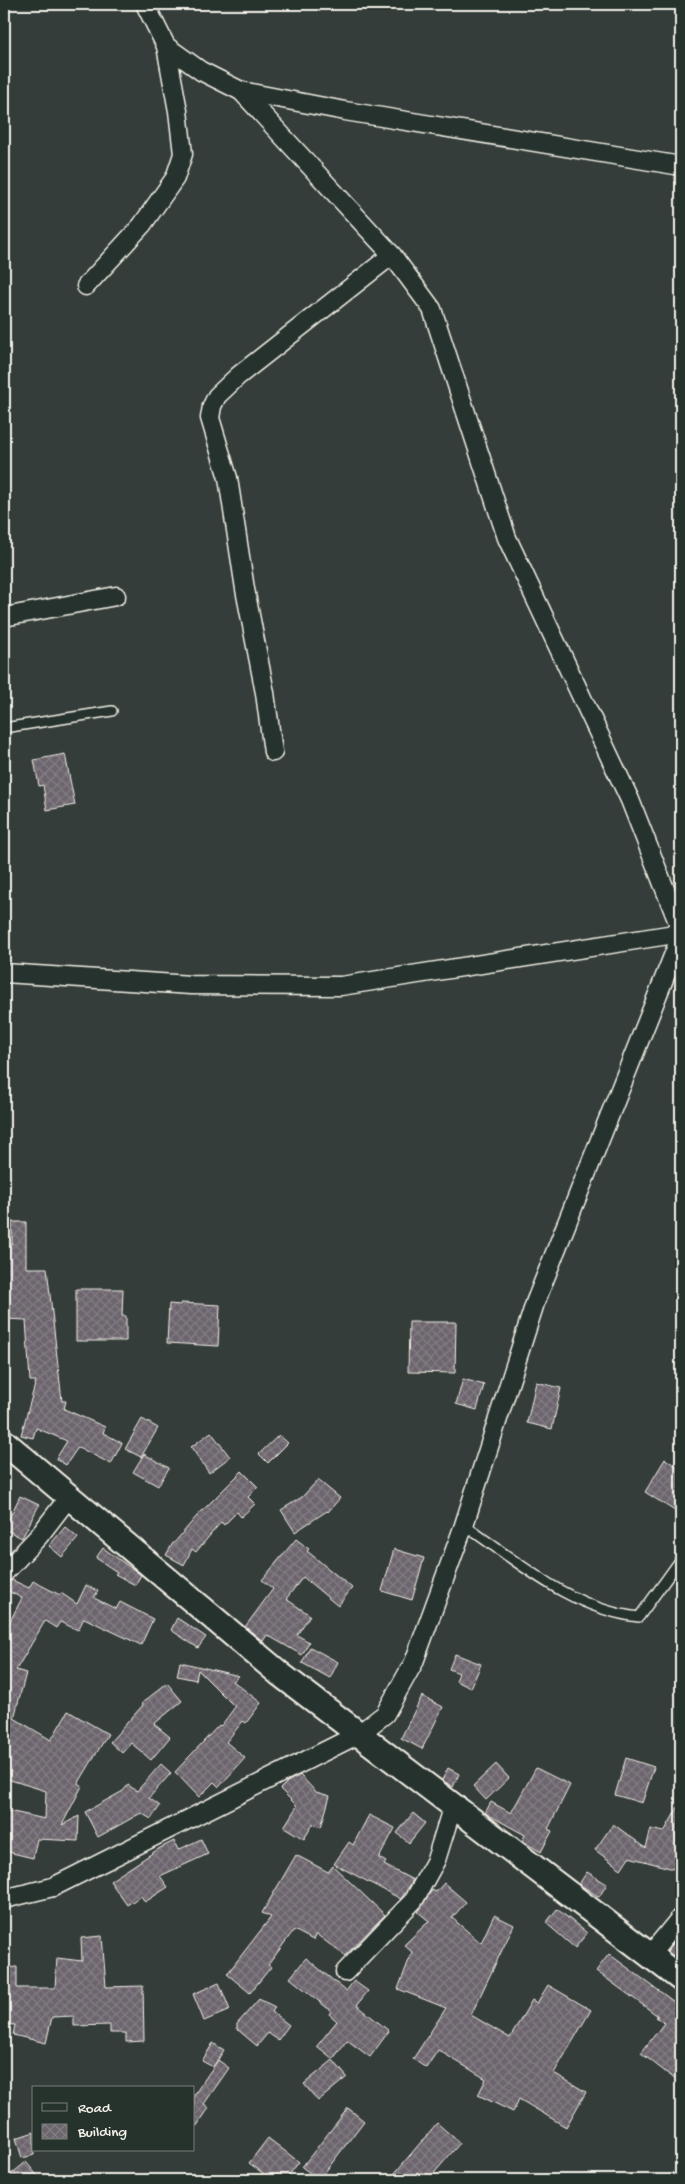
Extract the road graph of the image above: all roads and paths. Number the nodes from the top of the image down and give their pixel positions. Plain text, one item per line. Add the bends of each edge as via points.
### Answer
1 (146, 4) edge
2 (166, 46) junction
3 (241, 91) junction
4 (681, 166) edge
5 (392, 255) junction
6 (86, 286) dead end
7 (116, 596) dead end
8 (4, 617) edge
9 (112, 710) dead end
10 (4, 728) edge
11 (273, 752) dead end
12 (681, 933) edge
13 (4, 973) edge
14 (4, 1442) edge
15 (69, 1497) junction
16 (464, 1525) junction
17 (681, 1559) edge
18 (4, 1573) edge
19 (359, 1734) junction
20 (453, 1806) junction
21 (4, 1900) edge
22 (681, 1917) edge
23 (650, 1955) junction
24 (345, 1972) dead end
25 (681, 1979) edge

1 - 2 street
2 - 3 street via 201,72
2 - 6 street via 183,154 175,178 142,225
3 - 4 street
3 - 5 street
5 - 11 street via 238,376 217,396 212,406 210,418 228,478
5 - 12 street via 432,309 507,538 630,800
7 - 8 street
9 - 10 lane
12 - 13 street via 341,986 191,985
12 - 16 street via 536,1303
14 - 15 street
15 - 18 street via 39,1536
15 - 19 street via 280,1674
16 - 17 lane via 556,1588 617,1615 639,1617
16 - 19 street via 414,1662 385,1714
19 - 20 street
19 - 21 street via 54,1886
20 - 23 street
20 - 24 street via 436,1860 414,1900
22 - 23 street
23 - 25 street

